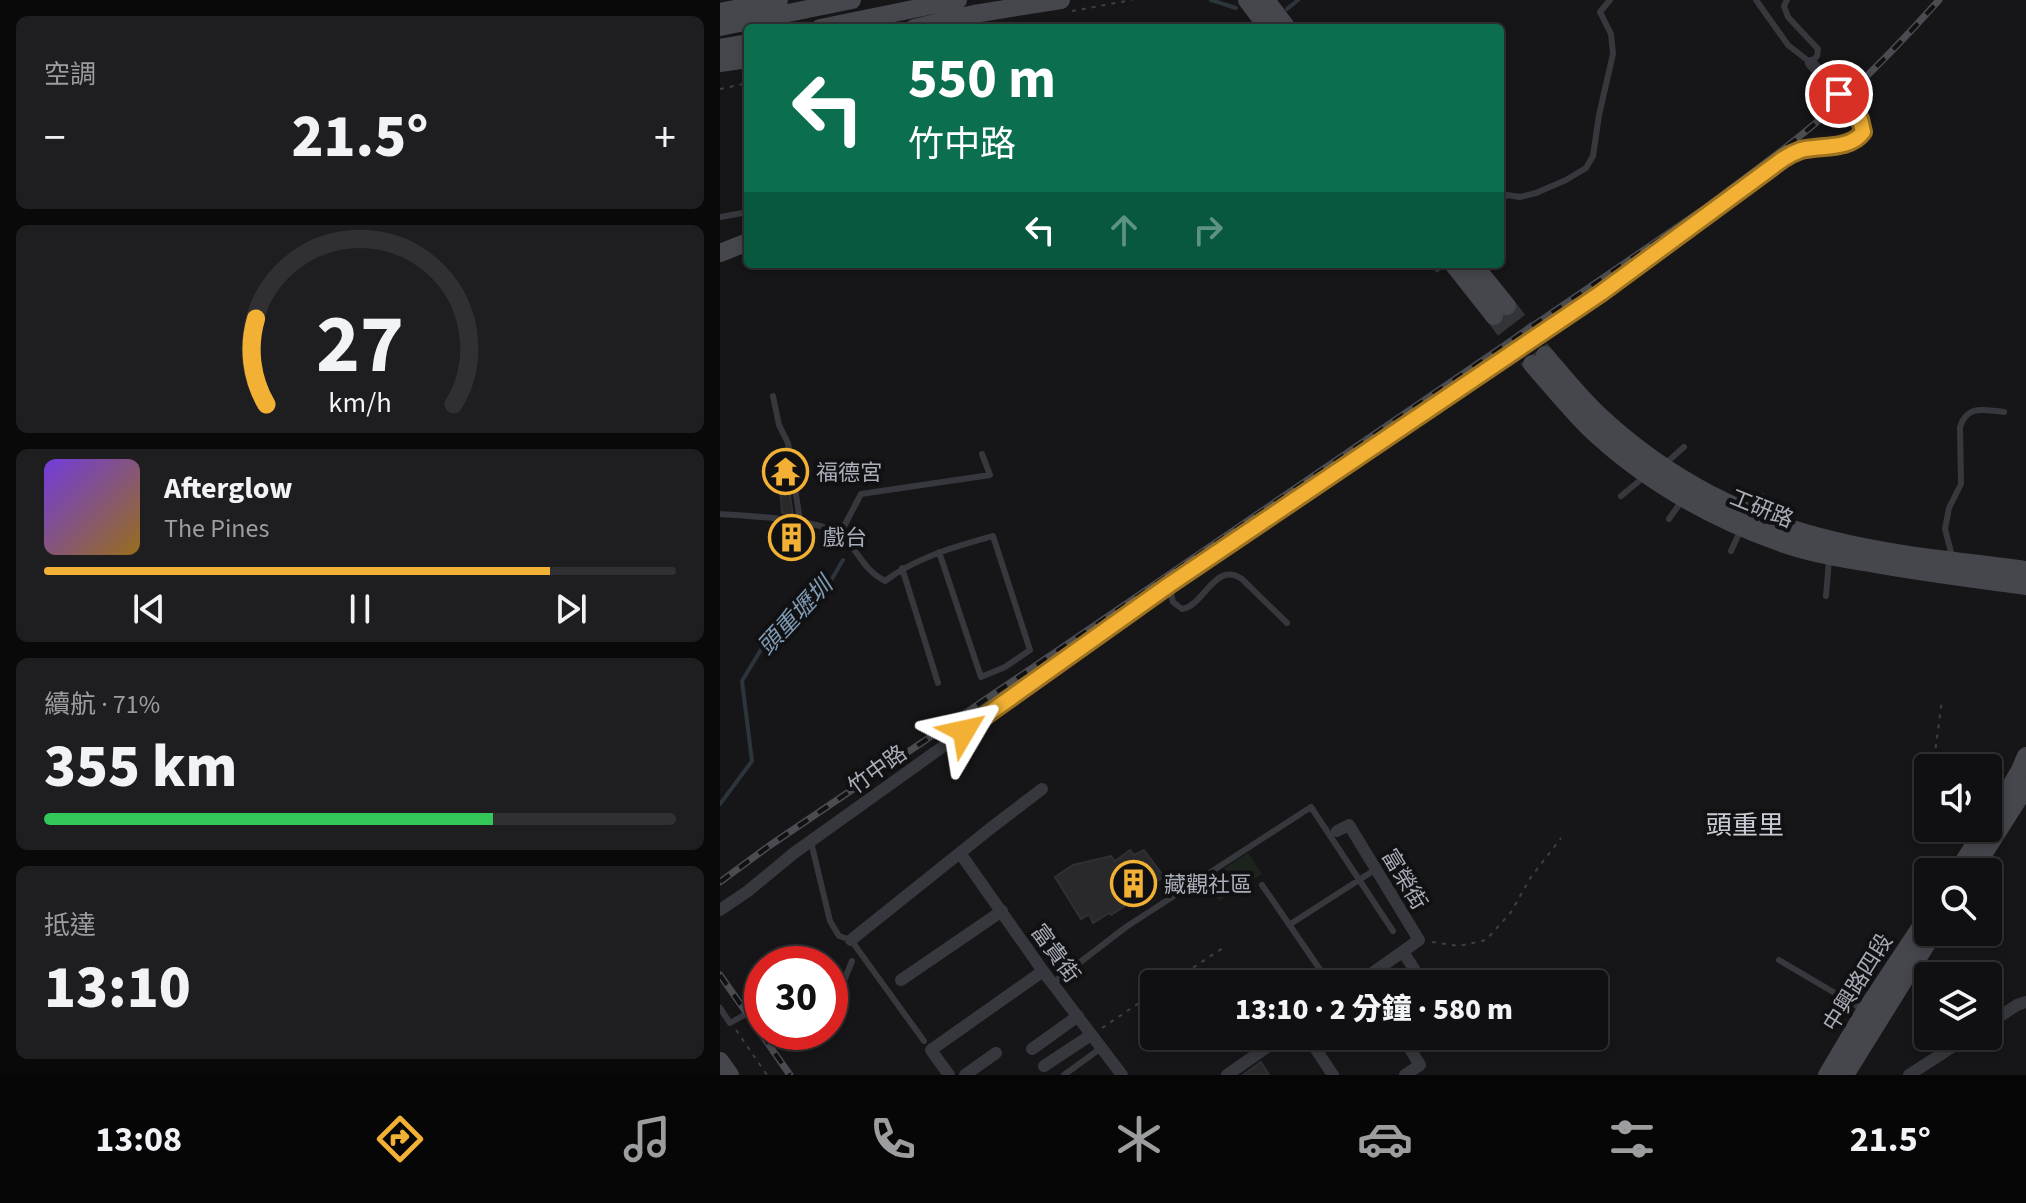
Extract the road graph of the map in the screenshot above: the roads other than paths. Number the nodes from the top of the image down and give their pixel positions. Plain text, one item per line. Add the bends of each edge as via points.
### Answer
1 (779, 0) edge
2 (852, 0) edge
3 (958, 0) edge
4 (1061, 0) edge
5 (1247, 0) edge
6 (1266, 0) edge
7 (1610, 0) edge
8 (1756, 0) edge
9 (1787, 0) edge
10 (720, 12) edge
11 (974, 14) edge
12 (840, 24) edge
13 (931, 24) edge
14 (1265, 24) edge
15 (1284, 24) edge
16 (720, 27) edge
17 (744, 44) edge
18 (720, 48) edge
19 (744, 60) edge
20 (720, 63) edge
21 (1811, 63) junction
22 (1504, 197) edge
23 (744, 213) edge
24 (720, 217) edge
25 (744, 244) edge
26 (720, 253) edge
27 (1444, 268) edge
28 (1475, 268) edge
29 (1539, 360) tunnel mouth
30 (773, 396) dead end
31 (2004, 412) dead end
32 (1684, 447) dead end
33 (982, 454) dead end
34 (1655, 470) junction
35 (1621, 496) dead end
36 (1762, 496) dead end
37 (1683, 498) junction
38 (720, 514) edge
39 (1669, 519) dead end
40 (800, 521) junction
41 (1748, 521) junction
42 (840, 534) junction
43 (1731, 551) dead end
44 (939, 552) junction
45 (1830, 556) junction
46 (1953, 559) junction
47 (902, 568) junction
48 (2026, 570) edge
49 (1169, 585) junction
50 (2026, 586) edge
51 (1826, 596) dead end
52 (1287, 623) dead end
53 (938, 683) dead end
54 (2026, 756) edge
55 (2026, 787) edge
56 (1042, 789) dead end
57 (2002, 801) edge
58 (1334, 833) junction
59 (811, 841) junction
60 (960, 853) junction
61 (1981, 858) edge
62 (1376, 869) junction
63 (1359, 880) junction
64 (1262, 885) dead end
65 (720, 910) edge
66 (1002, 911) junction
67 (1289, 925) junction
68 (1393, 931) dead end
69 (851, 940) junction
70 (1914, 941) edge
71 (1924, 946) edge
72 (1403, 952) junction
73 (1779, 960) dead end
74 (852, 961) dead end
75 (1320, 970) edge
76 (1377, 970) edge
77 (1415, 970) edge
78 (848, 971) edge
79 (1043, 971) junction
80 (901, 980) dead end
81 (1053, 983) junction
82 (2026, 1002) edge
83 (720, 1008) edge
84 (744, 1015) edge
85 (2002, 1015) edge
86 (1078, 1016) junction
87 (1872, 1016) junction
88 (1091, 1035) junction
89 (924, 1041) dead end
90 (1101, 1048) junction
91 (1032, 1049) dead end
92 (1263, 1050) edge
93 (1316, 1050) edge
94 (1411, 1050) edge
95 (1947, 1050) edge
96 (996, 1053) dead end
97 (720, 1061) edge
98 (1044, 1066) dead end
99 (730, 1075) edge
100 (949, 1075) edge
101 (965, 1075) edge
102 (1064, 1075) edge
103 (1122, 1075) edge
104 (1227, 1075) edge
105 (1333, 1075) edge
106 (1405, 1075) edge
107 (1827, 1075) edge
108 (1845, 1075) edge
109 (1909, 1075) edge

1 - 10 street
2 - 16 street
3 - 11 lane
3 - 12 street
4 - 11 street
5 - 14 street
6 - 15 street
7 - 22 lane via 1600,12 1611,34 1613,54 1593,156 1586,168 1566,180 1536,193
8 - 21 lane via 1788,45
9 - 21 lane via 1788,17 1818,49
11 - 13 street
17 - 18 street
19 - 20 street
21 - 49 street, 竹中路 via 1860,119 1859,137 1783,159 1601,293
23 - 24 lane
25 - 26 street
27 - 28 street via 1500,311
29 - 34 street, 工研路
30 - 40 lane via 788,443
31 - 46 lane via 1979,409 1961,421 1961,484 1945,529
32 - 34 lane
33 - 42 lane via 990,475 861,494
34 - 35 lane
34 - 37 street, 工研路
34 - 41 street, 工研路 via 1693,485
36 - 41 lane
37 - 39 lane
37 - 41 street, 工研路
38 - 40 lane
40 - 42 lane
41 - 43 lane
41 - 45 street, 工研路 via 1788,545
41 - 46 street, 工研路 via 1833,541
42 - 47 lane via 873,575 885,581
44 - 44 lane via 993,536 1030,650 981,677
44 - 47 lane
45 - 50 street, 工研路
45 - 51 lane
46 - 48 street, 工研路
47 - 53 lane
49 - 52 lane via 1173,602 1187,609 1214,581 1235,574
49 - 59 street, 竹中路
54 - 57 street
55 - 61 street
56 - 60 street
58 - 62 street, 富榮街 via 1349,825
58 - 63 lane
58 - 81 lane via 1311,807 1126,927
59 - 65 street, 竹中路
59 - 69 lane via 830,921 839,936
60 - 66 street, 富貴街
60 - 69 street
62 - 63 lane
62 - 72 street, 富榮街 via 1419,940
63 - 67 lane
63 - 68 lane
64 - 67 lane
66 - 79 street, 富貴街
66 - 80 street
67 - 75 lane
69 - 89 lane
70 - 87 street, 中興路四段
71 - 87 street, 中興路四段
72 - 76 street, 富榮街
72 - 77 street
73 - 87 lane
74 - 78 lane
79 - 81 street, 富貴街
79 - 100 street via 931,1050
81 - 86 street, 富貴街
82 - 85 street
83 - 84 lane via 730,1023
86 - 88 street, 富貴街
86 - 91 street
87 - 107 street, 中興路四段
87 - 108 street, 中興路四段
88 - 90 street, 富貴街
88 - 98 street
90 - 102 lane
90 - 103 street, 富貴街
92 - 104 street
93 - 105 street
94 - 106 street via 1420,1065
95 - 109 street
96 - 101 street
97 - 99 street

